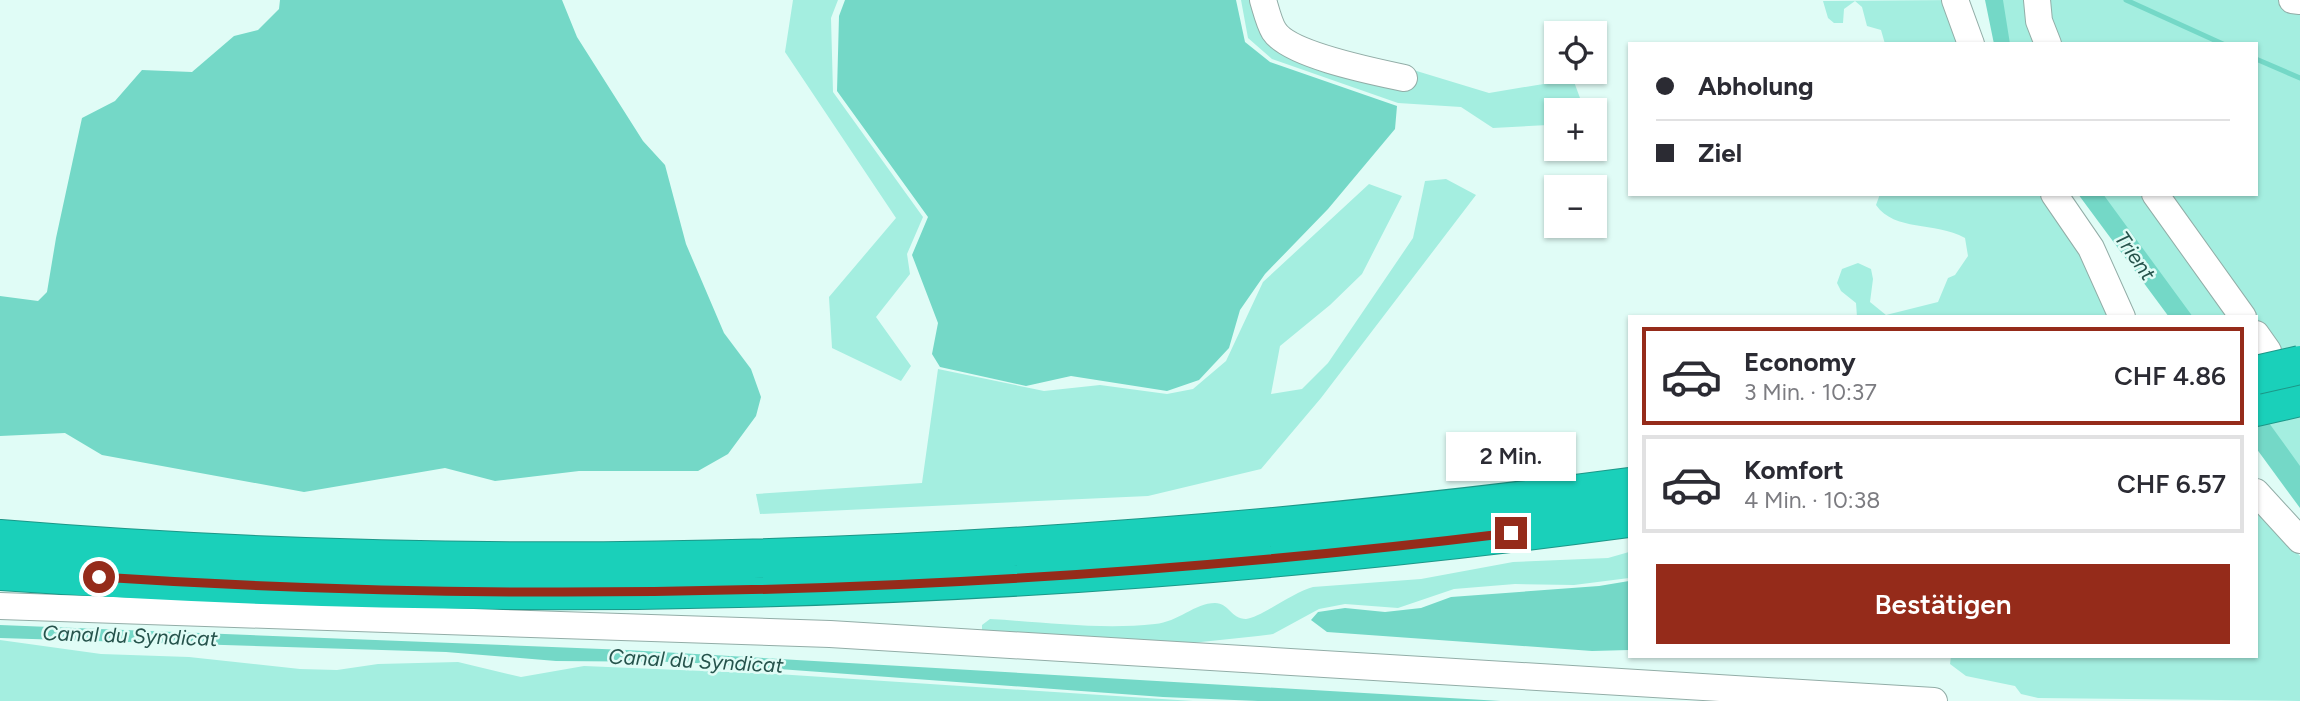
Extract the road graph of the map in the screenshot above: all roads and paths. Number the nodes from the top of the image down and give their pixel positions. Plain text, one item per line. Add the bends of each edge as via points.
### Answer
1 (1263, 0) edge
2 (1955, 0) edge
3 (2037, 0) edge
4 (2292, 0) edge
5 (2300, 1) edge
6 (1970, 42) edge
7 (2047, 42) edge
8 (1404, 78) dead end
9 (2055, 196) edge
10 (2156, 196) edge
11 (2121, 315) edge
12 (2243, 315) edge
13 (2300, 397) edge
14 (2258, 407) edge
15 (1628, 487) edge
16 (2258, 494) edge
17 (1628, 518) edge
18 (0, 539) edge
19 (2300, 540) edge
20 (0, 571) edge
21 (0, 606) edge
22 (1934, 701) edge

1 - 8 street via 1275,33 1296,47 1346,65
2 - 6 street
3 - 7 street
4 - 5 street
9 - 11 street via 2091,248
10 - 12 street
13 - 14 highway
15 - 18 highway via 1239,530 825,555 385,558
16 - 19 street
17 - 20 highway via 1359,551 1165,568 725,589 364,588
21 - 22 street via 830,635

